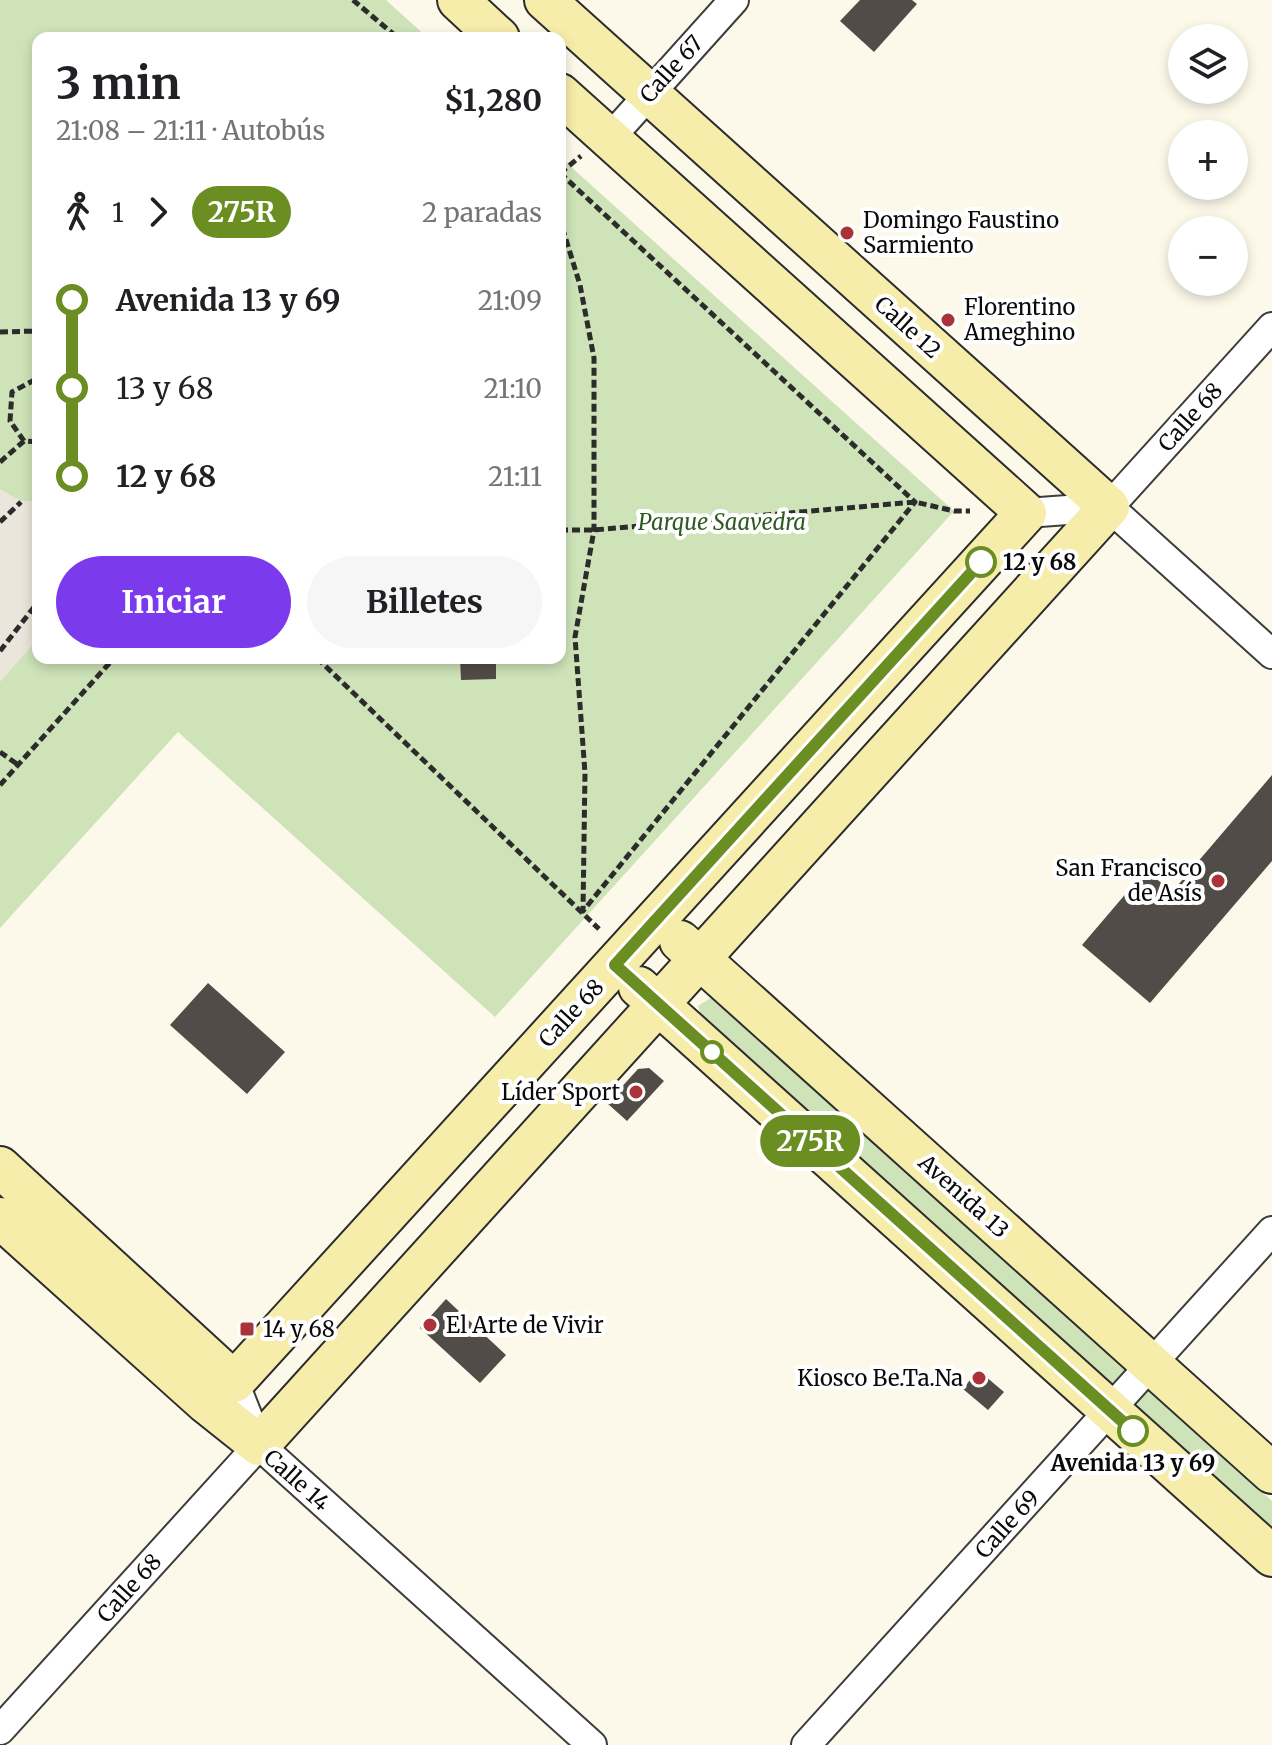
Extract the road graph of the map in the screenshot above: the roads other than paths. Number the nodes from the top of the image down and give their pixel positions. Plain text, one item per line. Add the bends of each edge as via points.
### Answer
1 (458, 0) edge
2 (545, 0) edge
3 (734, 0) edge
4 (493, 32) edge
5 (649, 94) junction
6 (566, 102) edge
7 (600, 144) junction
8 (1272, 327) edge
9 (1109, 507) junction
10 (1026, 513) junction
11 (1272, 654) edge
12 (656, 920) junction
13 (699, 959) junction
14 (615, 965) junction
15 (658, 1005) junction
16 (0, 1167) edge
17 (0, 1218) edge
18 (1272, 1231) edge
19 (1151, 1364) junction
20 (234, 1382) junction
21 (1110, 1410) junction
22 (259, 1445) junction
23 (1272, 1473) edge
24 (1272, 1556) edge
25 (0, 1730) edge
26 (592, 1745) edge
27 (806, 1745) edge

1 - 4 main road
2 - 5 main road, Calle 12
3 - 5 street, Calle 67
5 - 7 street, Calle 67
5 - 9 main road, Calle 12
6 - 7 main road
7 - 10 main road
8 - 9 street, Calle 68
9 - 10 street
9 - 11 street, Calle 12
9 - 13 main road, Calle 68
10 - 12 main road, Calle 68
12 - 13 main road, Avenida 13
12 - 14 main road, Calle 68
13 - 15 main road, Calle 68
13 - 19 main road, Avenida 13
14 - 15 main road
14 - 20 main road, Calle 68
15 - 21 main road
15 - 22 main road, Calle 68
16 - 20 main road
17 - 22 main road, Calle 14
18 - 19 street, Calle 69
19 - 21 street, Calle 69
19 - 23 main road, Avenida 13
20 - 22 street
21 - 24 main road
21 - 27 street, Calle 69
22 - 25 street, Calle 68
22 - 26 street, Calle 14

